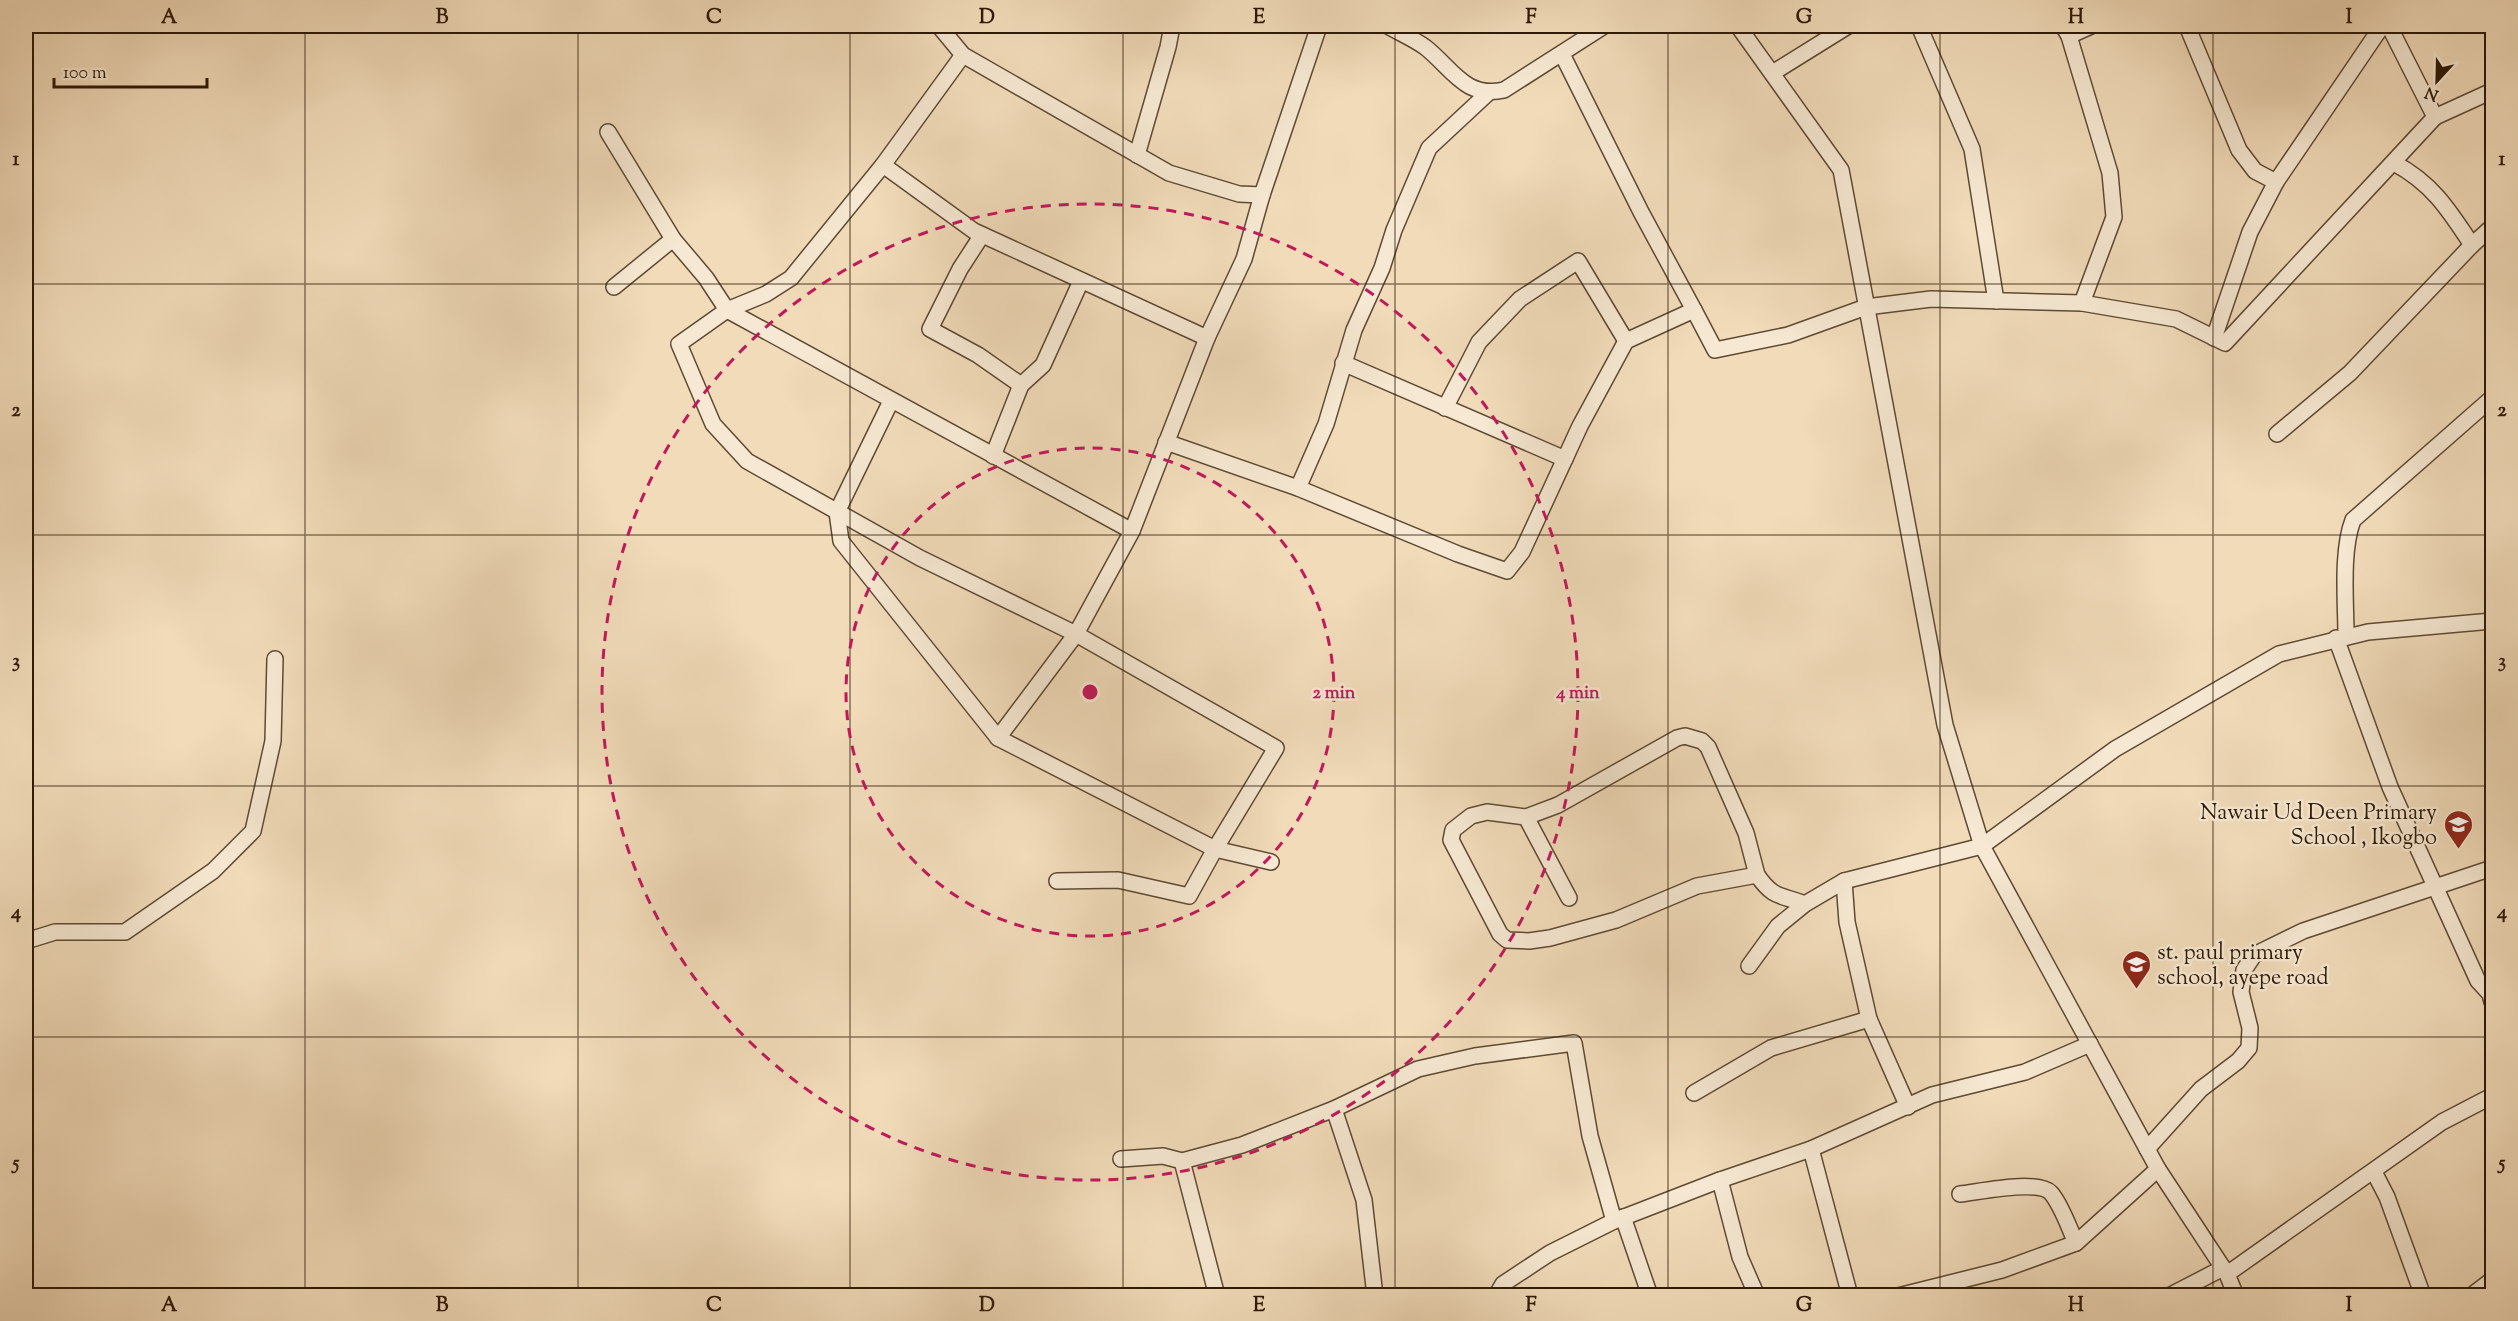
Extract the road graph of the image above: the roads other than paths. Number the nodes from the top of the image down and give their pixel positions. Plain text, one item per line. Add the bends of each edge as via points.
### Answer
1 (939, 26) edge
2 (1172, 26) edge
3 (1320, 26) edge
4 (1388, 26) edge
5 (1604, 26) edge
6 (1738, 26) edge
7 (1848, 26) edge
8 (1919, 26) edge
9 (2091, 26) edge
10 (2187, 26) edge
11 (2382, 26) edge
12 (2389, 26) edge
13 (2066, 31) edge
14 (1562, 54) junction
15 (963, 55) junction
16 (1774, 72) junction
17 (2493, 91) edge
18 (1487, 94) junction
19 (2435, 117) junction
20 (608, 132) dead end
21 (1137, 155) junction
22 (2394, 163) junction
23 (883, 165) junction
24 (2276, 182) junction
25 (1262, 195) junction
26 (2493, 227) edge
27 (982, 235) junction
28 (673, 239) junction
29 (2472, 245) junction
30 (1081, 281) junction
31 (614, 286) dead end
32 (1996, 301) junction
33 (2082, 303) junction
34 (1866, 308) junction
35 (727, 310) junction
36 (1694, 310) junction
37 (1207, 338) junction
38 (2214, 338) junction
39 (1626, 341) junction
40 (1343, 363) junction
41 (1021, 385) junction
42 (2493, 398) edge
43 (891, 401) junction
44 (1445, 408) junction
45 (2277, 434) dead end
46 (1166, 442) junction
47 (993, 456) junction
48 (1565, 459) junction
49 (1298, 488) junction
50 (837, 512) junction
51 (1132, 531) junction
52 (2493, 621) edge
53 (1076, 634) junction
54 (2341, 637) junction
55 (275, 659) dead end
56 (998, 738) junction
57 (1526, 817) junction
58 (1982, 846) junction
59 (1215, 849) junction
60 (1271, 862) dead end
61 (2493, 868) edge
62 (1757, 875) junction
63 (1057, 881) dead end
64 (1844, 881) junction
65 (2436, 887) junction
66 (1569, 898) dead end
67 (1805, 904) junction
68 (26, 941) edge
69 (1749, 966) dead end
70 (2492, 997) edge
71 (1869, 1018) junction
72 (2090, 1044) junction
73 (1694, 1092) dead end
74 (2493, 1096) edge
75 (1908, 1107) junction
76 (1334, 1109) junction
77 (1812, 1149) junction
78 (2147, 1149) junction
79 (1121, 1159) dead end
80 (1182, 1161) junction
81 (2158, 1169) junction
82 (2374, 1172) junction
83 (1719, 1180) junction
84 (1960, 1194) dead end
85 (1618, 1219) junction
86 (2076, 1243) junction
87 (2225, 1271) junction
88 (2493, 1280) edge
89 (1217, 1296) edge
90 (1375, 1296) edge
91 (1496, 1296) edge
92 (1650, 1296) edge
93 (1757, 1296) edge
94 (1850, 1296) edge
95 (1898, 1296) edge
96 (2169, 1296) edge
97 (2236, 1296) edge
98 (2423, 1296) edge
99 (2471, 1296) edge

1 - 15 street
2 - 21 street
3 - 25 street
4 - 18 street via 1425,47 1471,88
5 - 14 street
6 - 16 street
7 - 16 street
8 - 32 street via 1972,149
9 - 13 street
10 - 24 street via 2239,150 2255,171
11 - 24 street
12 - 19 street
13 - 33 street via 2110,173 2114,217
14 - 18 street via 1503,90
14 - 36 street
15 - 21 street
15 - 23 street
16 - 34 street via 1841,170
17 - 19 street
18 - 40 street via 1429,148
19 - 22 street
20 - 28 street
21 - 25 street via 1169,173 1239,194
22 - 29 street via 2427,184
22 - 38 street via 2225,343
23 - 27 street
23 - 35 street via 791,278 766,294
24 - 38 street via 2250,232
25 - 37 street via 1244,259
26 - 29 street
27 - 30 street
27 - 41 street via 930,329
28 - 31 street
28 - 35 street
29 - 45 street via 2350,373
30 - 37 street
30 - 41 street via 1043,365
32 - 33 street
32 - 34 street via 1931,299
33 - 38 street via 2175,319
34 - 36 street via 1788,335 1715,350
34 - 58 street via 1945,725
35 - 43 street
35 - 50 street via 680,344 713,424 747,461
36 - 39 street
37 - 46 street
39 - 44 street via 1578,261 1520,299 1479,342
39 - 48 street
40 - 44 street
40 - 49 street via 1326,424
41 - 47 street
42 - 54 street via 2353,520
43 - 47 street
43 - 50 street
44 - 48 street
46 - 49 street
46 - 51 street
47 - 51 street
48 - 49 street via 1522,552 1511,569 1504,572
50 - 53 street via 920,558
50 - 56 street via 841,541
51 - 53 street
52 - 54 street
53 - 56 street
53 - 59 street via 1276,748
54 - 58 street via 2279,654 2175,712 2115,749
54 - 65 street via 2390,787
55 - 68 street via 273,741 253,831 213,871 125,932 55,932
56 - 59 street
57 - 62 street via 1578,796 1677,738 1694,737 1708,747 1746,833
57 - 62 street via 1487,812 1459,824 1450,837 1507,940 1550,938 1616,920 1697,886
57 - 66 street
58 - 64 street
58 - 72 street
59 - 60 street
59 - 63 street via 1190,896 1119,880
61 - 65 street
62 - 67 street via 1768,891
64 - 67 street
64 - 71 street via 1852,946
65 - 70 street via 2478,981
65 - 78 street via 2303,931 2254,955 2244,970 2241,992 2250,1028 2249,1048 2201,1089
67 - 69 street via 1778,926
71 - 73 street via 1771,1048
71 - 75 street
72 - 75 street via 2025,1072 1945,1091
72 - 78 street
74 - 82 street via 2442,1122
75 - 77 street
76 - 80 street via 1242,1145
76 - 85 street via 1418,1069 1475,1056 1574,1043 1590,1136
76 - 90 street via 1364,1200
77 - 83 street
77 - 94 street
78 - 81 street
79 - 80 street via 1163,1156
80 - 89 street
81 - 86 street
81 - 87 street
82 - 87 street
82 - 98 street
83 - 85 street
83 - 93 street via 1740,1257
84 - 86 street via 2029,1186 2046,1190 2054,1198
85 - 91 street via 1550,1253 1503,1284
85 - 92 street
86 - 95 street via 2002,1270
87 - 96 street
87 - 97 street
88 - 99 street

